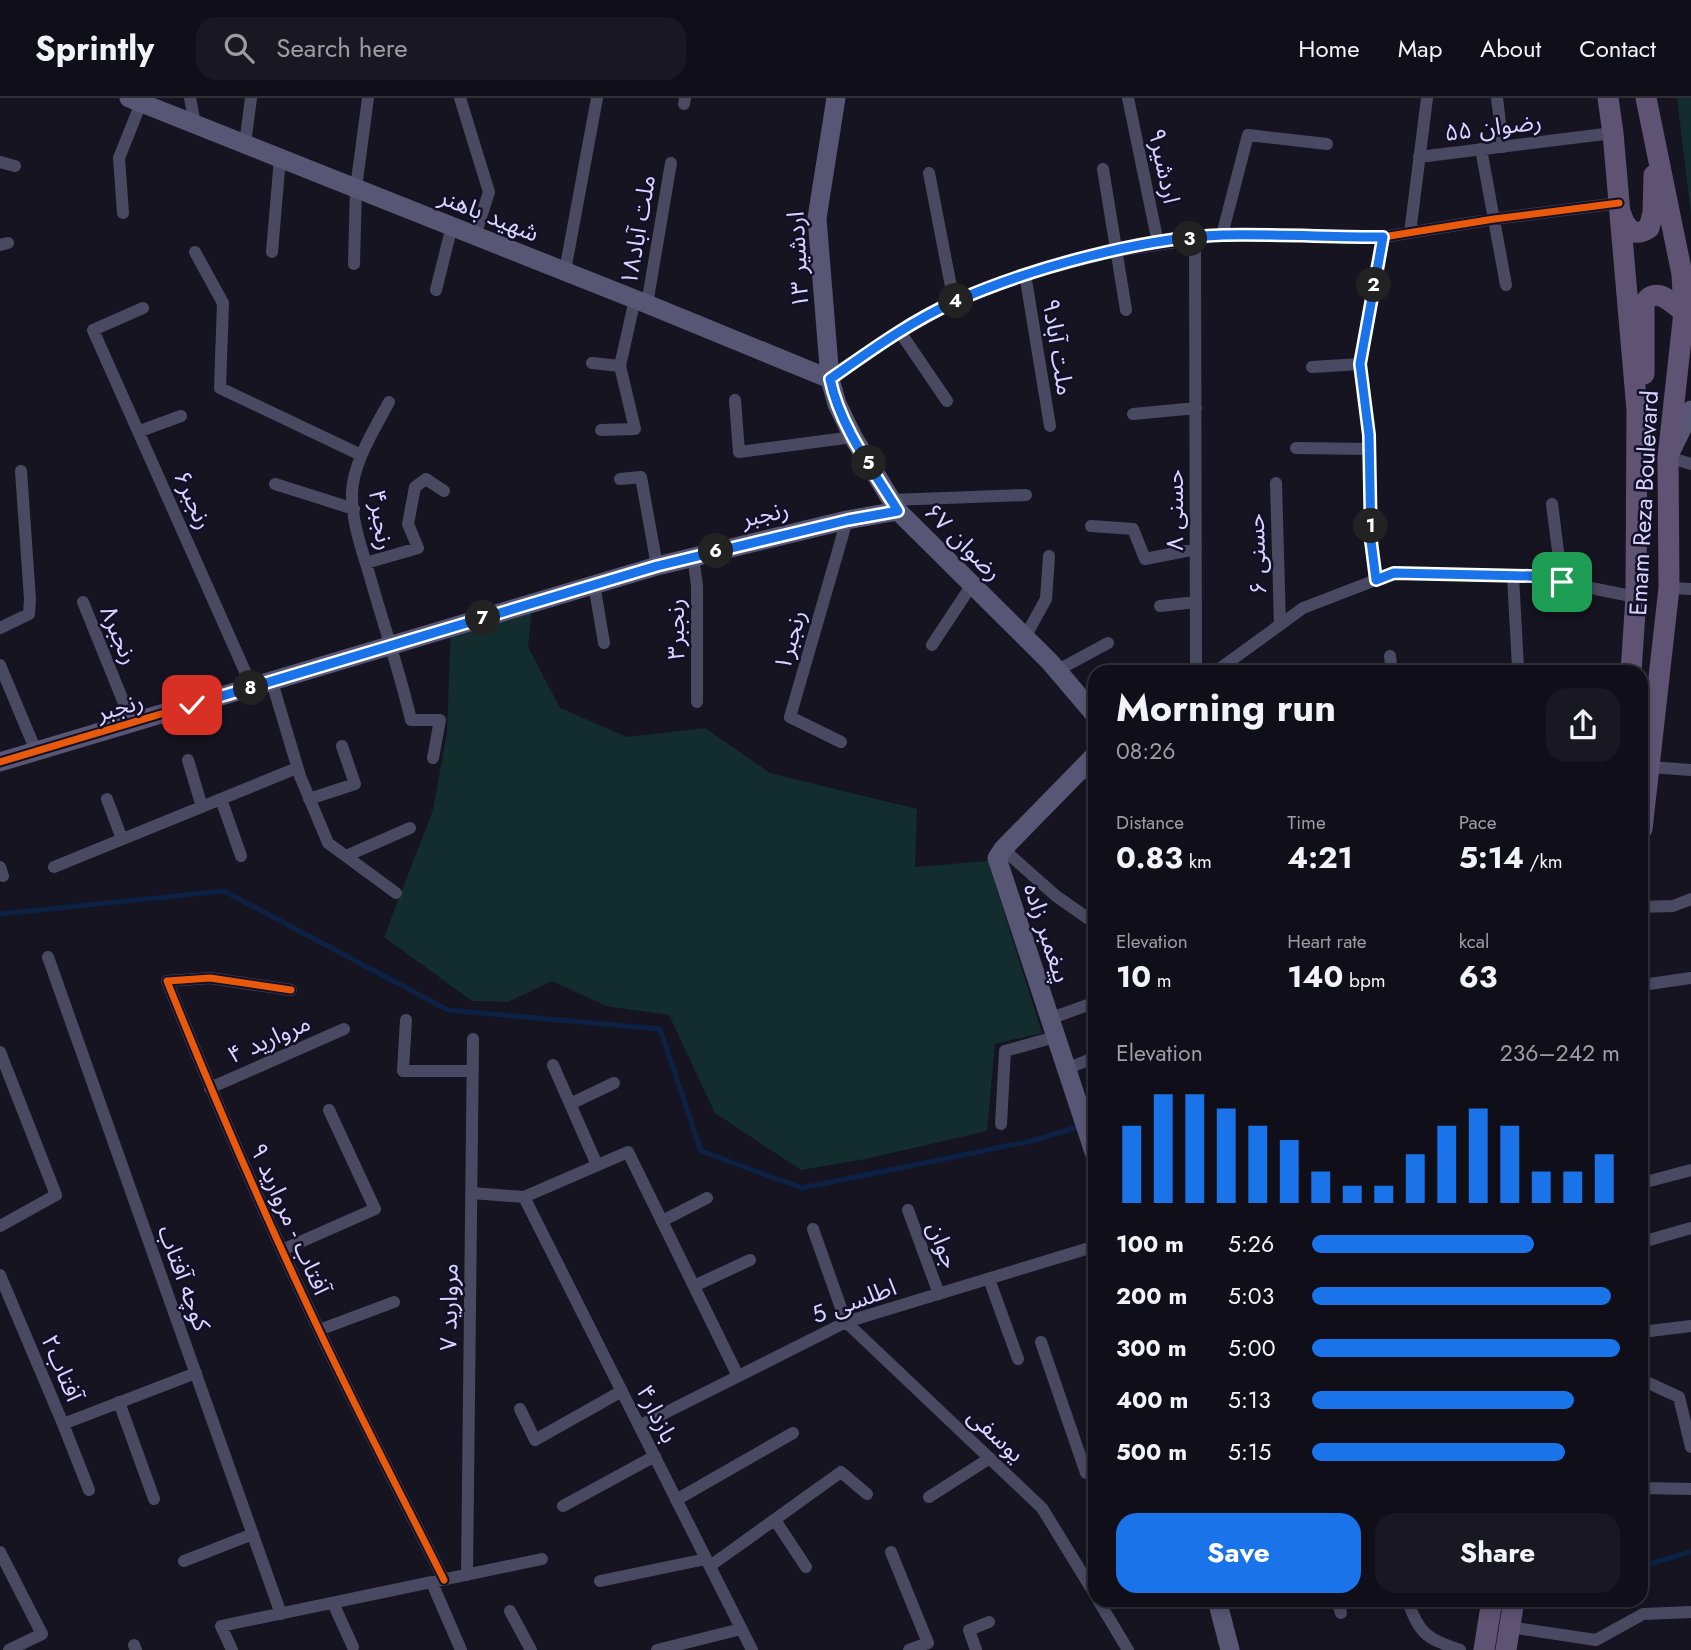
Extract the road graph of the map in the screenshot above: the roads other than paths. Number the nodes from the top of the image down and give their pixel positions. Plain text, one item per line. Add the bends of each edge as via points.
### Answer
1 (190, 98) edge
2 (251, 98) edge
3 (368, 98) edge
4 (460, 98) edge
5 (597, 98) edge
6 (836, 98) edge
7 (1128, 98) edge
8 (1427, 98) edge
9 (1497, 98) edge
10 (1608, 98) edge
11 (1646, 98) edge
12 (135, 100) edge
13 (195, 124) junction
14 (1613, 133) junction
15 (1655, 135) junction
16 (245, 144) junction
17 (1327, 144) dead end
18 (1503, 147) junction
19 (1481, 149) junction
20 (1419, 157) junction
21 (280, 158) junction
22 (0, 162) edge
23 (671, 163) dead end
24 (15, 166) dead end
25 (1103, 169) dead end
26 (929, 173) dead end
27 (356, 188) junction
28 (1619, 208) junction
29 (123, 213) dead end
30 (1494, 219) junction
31 (452, 226) junction
32 (1410, 233) junction
33 (1222, 235) junction
34 (475, 236) junction
35 (1383, 237) junction
36 (1195, 238) junction
37 (1158, 243) junction
38 (1116, 251) junction
39 (195, 252) dead end
40 (272, 253) dead end
41 (354, 264) dead end
42 (565, 271) junction
43 (1025, 274) junction
44 (1506, 285) dead end
45 (436, 290) dead end
46 (641, 302) junction
47 (954, 302) junction
48 (143, 308) dead end
49 (1126, 310) dead end
50 (1684, 312) junction
51 (900, 331) junction
52 (592, 363) dead end
53 (1360, 364) junction
54 (620, 366) junction
55 (1312, 368) dead end
56 (830, 379) junction
57 (735, 400) dead end
58 (947, 401) dead end
59 (389, 402) dead end
60 (1196, 408) junction
61 (1637, 410) junction
62 (1691, 410) edge
63 (1133, 414) dead end
64 (181, 416) dead end
65 (1050, 426) dead end
66 (601, 430) dead end
67 (140, 431) junction
68 (853, 437) junction
69 (1296, 449) dead end
70 (1369, 449) junction
71 (361, 455) junction
72 (1668, 457) junction
73 (1691, 464) edge
74 (22, 471) dead end
75 (620, 479) dead end
76 (1276, 483) dead end
77 (275, 484) dead end
78 (444, 491) dead end
79 (1026, 495) dead end
80 (1552, 504) dead end
81 (895, 506) junction
82 (354, 509) junction
83 (848, 520) junction
84 (1091, 526) dead end
85 (1196, 549) junction
86 (693, 556) junction
87 (1049, 556) dead end
88 (366, 563) junction
89 (657, 566) junction
90 (1513, 576) junction
91 (1376, 580) junction
92 (1562, 582) junction
93 (594, 584) junction
94 (971, 586) junction
95 (1669, 588) junction
96 (1691, 589) edge
97 (1636, 597) junction
98 (1196, 602) junction
99 (83, 603) dead end
100 (1160, 606) dead end
101 (1280, 625) junction
102 (0, 628) edge
103 (1025, 637) junction
104 (604, 643) dead end
105 (1108, 643) dead end
106 (932, 645) dead end
107 (390, 647) junction
108 (1390, 656) dead end
109 (0, 664) edge
110 (1196, 665) edge
111 (1225, 665) edge
112 (1391, 665) edge
113 (1518, 665) edge
114 (1631, 665) edge
115 (1058, 670) junction
116 (272, 682) junction
117 (252, 687) junction
118 (697, 702) dead end
119 (1088, 706) edge
120 (132, 723) junction
121 (841, 742) dead end
122 (342, 746) dead end
123 (36, 751) junction
124 (433, 758) dead end
125 (188, 760) dead end
126 (1088, 760) edge
127 (0, 762) edge
128 (1650, 767) junction
129 (297, 768) junction
130 (1691, 770) edge
131 (1648, 782) edge
132 (107, 799) dead end
133 (221, 799) junction
134 (309, 799) junction
135 (202, 807) junction
136 (410, 828) dead end
137 (122, 839) junction
138 (1003, 849) junction
139 (241, 856) dead end
140 (346, 856) junction
141 (54, 867) dead end
142 (396, 892) dead end
143 (1691, 900) edge
144 (1648, 907) edge
145 (1088, 918) edge
146 (47, 957) dead end
147 (1691, 978) edge
148 (1648, 984) edge
149 (291, 989) dead end
150 (1088, 1007) edge
151 (406, 1020) dead end
152 (1052, 1028) junction
153 (344, 1029) dead end
154 (473, 1039) dead end
155 (0, 1052) edge
156 (1088, 1060) edge
157 (553, 1065) dead end
158 (1066, 1069) junction
159 (473, 1071) junction
160 (614, 1083) dead end
161 (210, 1088) junction
162 (570, 1104) junction
163 (329, 1110) dead end
164 (1001, 1124) dead end
165 (1088, 1136) edge
166 (597, 1165) junction
167 (1691, 1170) edge
168 (1648, 1181) edge
169 (472, 1193) junction
170 (524, 1198) junction
171 (707, 1198) dead end
172 (908, 1210) dead end
173 (662, 1221) junction
174 (0, 1226) edge
175 (1691, 1228) edge
176 (813, 1229) dead end
177 (1648, 1240) edge
178 (1088, 1248) edge
179 (282, 1250) junction
180 (750, 1260) dead end
181 (0, 1275) edge
182 (989, 1279) junction
183 (694, 1286) junction
184 (939, 1294) junction
185 (394, 1302) dead end
186 (846, 1322) junction
187 (1691, 1326) edge
188 (319, 1330) junction
189 (1648, 1331) edge
190 (1041, 1342) dead end
191 (1018, 1359) dead end
192 (195, 1373) junction
193 (738, 1376) junction
194 (1648, 1382) edge
195 (622, 1391) junction
196 (1685, 1395) edge
197 (120, 1402) junction
198 (520, 1409) dead end
199 (63, 1424) junction
200 (639, 1426) junction
201 (793, 1433) dead end
202 (1691, 1447) edge
203 (654, 1456) junction
204 (990, 1458) junction
205 (1088, 1472) edge
206 (1648, 1488) edge
207 (1691, 1489) edge
208 (89, 1490) dead end
209 (867, 1494) dead end
210 (929, 1497) dead end
211 (154, 1499) dead end
212 (676, 1500) junction
213 (563, 1506) dead end
214 (775, 1520) junction
215 (253, 1534) junction
216 (0, 1552) edge
217 (891, 1552) dead end
218 (542, 1559) dead end
219 (184, 1561) dead end
220 (708, 1563) junction
221 (806, 1567) dead end
222 (467, 1575) junction
223 (600, 1581) dead end
224 (438, 1582) junction
225 (1088, 1583) edge
226 (333, 1603) junction
227 (1102, 1607) edge
228 (1219, 1607) edge
229 (1410, 1607) edge
230 (1491, 1607) edge
231 (1513, 1607) edge
232 (510, 1611) dead end
233 (1691, 1612) edge
234 (281, 1614) junction
235 (989, 1622) dead end
236 (1509, 1627) junction
237 (741, 1629) junction
238 (353, 1647) dead end
239 (9, 1650) edge
240 (232, 1650) edge
241 (461, 1650) edge
242 (531, 1650) edge
243 (657, 1650) edge
244 (752, 1650) edge
245 (909, 1650) edge
246 (976, 1650) edge
247 (1128, 1650) edge
248 (1230, 1650) edge
249 (1460, 1650) edge
250 (1484, 1650) edge
251 (1506, 1650) edge

1 - 13 street
2 - 16 street
3 - 27 street
4 - 34 street via 489,192
5 - 42 street
6 - 56 street, اردشیر ۱۳ via 817,218
7 - 37 street, اردشیر۹
8 - 20 street
9 - 18 street
10 - 14 main road, Emam Reza Boulevard
11 - 15 main road, Emam Reza Boulevard
12 - 13 street, شهید باهنر
12 - 29 street via 119,158
13 - 16 street, شهید باهنر
14 - 18 street, رضوان ۵۵
14 - 28 main road, Emam Reza Boulevard
15 - 28 main road via 1649,228 1633,232
15 - 50 main road, Emam Reza Boulevard via 1682,274
16 - 21 street, شهید باهنر
17 - 33 street via 1248,135
18 - 19 street, رضوان ۵۵
19 - 20 street, رضوان ۵۵
19 - 30 street
20 - 32 street
21 - 27 street, شهید باهنر
21 - 40 street
22 - 24 street
23 - 46 street, ملت آباد۱۸
25 - 38 street
26 - 47 street
27 - 31 street, شهید باهنر
27 - 41 street
28 - 30 street
28 - 61 main road, Emam Reza Boulevard
30 - 32 street
30 - 44 street
31 - 34 street, شهید باهنر
31 - 45 street
32 - 35 street
33 - 35 street
33 - 36 street
34 - 42 street, شهید باهنر
35 - 53 street
36 - 37 street
36 - 60 street, حسنی ۸
37 - 38 street
38 - 43 street
38 - 49 street
39 - 71 street via 223,303 219,388
42 - 46 street, شهید باهنر
43 - 47 street
43 - 65 street, ملت آباد۹
46 - 54 street, ملت آباد۱۸
46 - 56 street, شهید باهنر
47 - 51 street
48 - 67 street, رنجبر۶ via 93,330
50 - 61 main road via 1662,295 1646,299 1643,382
50 - 72 main road, Emam Reza Boulevard
51 - 56 street
51 - 58 street
52 - 54 street
53 - 55 street
53 - 70 street
54 - 66 street via 635,429
56 - 68 street, رضوان ۶۷ via 836,404
57 - 68 street via 739,452
59 - 71 street, رنجبر۴
60 - 63 street
60 - 85 street, حسنی ۸
61 - 97 main road, Emam Reza Boulevard
62 - 72 street
64 - 67 street
67 - 117 street, رنجبر۶
68 - 81 street, رضوان ۶۷
69 - 70 street
70 - 91 street
71 - 82 street, رنجبر۴ via 352,495
72 - 73 street
72 - 95 main road, Emam Reza Boulevard
74 - 102 street via 29,614
75 - 89 street via 640,477
76 - 101 street, حسنی ۶
77 - 82 street
78 - 88 street via 426,478 415,487 408,524 418,548
79 - 81 street
80 - 92 street
81 - 83 street, رنجبر
81 - 94 street, رضوان ۶۷
82 - 88 street, رنجبر۴
83 - 86 street, رنجبر
83 - 121 street, رنجبر۱ via 790,717
84 - 85 street via 1133,529 1145,559
85 - 98 street, حسنی ۸
86 - 89 street, رنجبر
86 - 118 street, رنجبر۳
87 - 103 street via 1046,599
88 - 107 street, رنجبر۴
89 - 93 street, رنجبر
90 - 91 street via 1394,573
90 - 92 street
90 - 113 street
91 - 101 street via 1303,608
92 - 97 street
93 - 104 street
93 - 107 street, رنجبر
94 - 103 street, رضوان ۶۷
94 - 106 street
95 - 96 street
95 - 128 main road, Emam Reza Boulevard
97 - 114 main road, Emam Reza Boulevard
98 - 100 street
98 - 110 street, حسنی ۸
99 - 120 street, رنجبر۸
101 - 111 street
103 - 115 street, رضوان ۶۷
105 - 115 street
107 - 116 street, رنجبر
107 - 124 street, رنجبر۴ via 411,720 440,720
108 - 112 street
109 - 123 street
115 - 119 street, رضوان ۶۷
116 - 117 street, رنجبر
116 - 129 street
117 - 120 street, رنجبر
120 - 123 street, رنجبر
122 - 134 street via 355,783
123 - 127 street, رنجبر
125 - 135 street
126 - 138 street
128 - 130 street
128 - 131 main road, Emam Reza Boulevard
129 - 133 street
129 - 134 street
132 - 137 street
133 - 135 street
133 - 139 street
134 - 140 street via 328,842
135 - 137 street
136 - 140 street
137 - 141 street
138 - 145 street
138 - 152 street, پیغمبر زاده via 997,858 1000,870
140 - 142 street
143 - 144 street
146 - 192 street, کوچه آفتاب
147 - 148 street
149 - 161 street, آفتاب - مروارید ۹ via 210,978 167,981
150 - 152 street
151 - 159 street via 403,1071
152 - 158 street, پیغمبر زاده
152 - 164 street via 1005,1051
153 - 161 street, مروارید ۴
154 - 159 street, مروارید ۷
155 - 174 street via 56,1195
156 - 158 street
157 - 162 street
158 - 165 street, پیغمبر زاده
159 - 169 street, مروارید ۷
160 - 162 street
161 - 179 street, آفتاب - مروارید ۹
162 - 166 street
163 - 179 street via 374,1209
166 - 170 street
166 - 173 street via 628,1152
167 - 168 street
169 - 170 street
169 - 222 street, مروارید ۷
170 - 195 street, بازدار۴
171 - 173 street
172 - 184 street, جوان
173 - 183 street
175 - 177 street
176 - 186 street
178 - 182 street, اطلسی 5
179 - 188 street, آفتاب - مروارید ۹
180 - 183 street
181 - 199 street, آفتاب۲
182 - 184 street, اطلسی 5
182 - 191 street
183 - 193 street
184 - 186 street, اطلسی 5
185 - 188 street
186 - 193 street, اطلسی 5
186 - 204 street, یوسفی
187 - 189 street
188 - 224 street, آفتاب - مروارید ۹
190 - 205 street
192 - 197 street, آفتاب۲
192 - 215 street, کوچه آفتاب
193 - 200 street, اطلسی 5
194 - 196 street
195 - 198 street via 535,1440
195 - 200 street, بازدار۴
196 - 202 street
197 - 199 street, آفتاب۲
197 - 211 street
199 - 208 street
200 - 203 street, بازدار۴
201 - 212 street
203 - 212 street, بازدار۴
203 - 213 street
204 - 210 street
204 - 225 street, یوسفی via 1042,1508
206 - 207 street
209 - 214 street via 841,1472
212 - 220 street, بازدار۴
214 - 220 street
214 - 221 street
215 - 219 street
215 - 234 street, کوچه آفتاب
216 - 239 street via 42,1634
217 - 245 street via 928,1643
218 - 222 street
220 - 223 street
220 - 237 street, بازدار۴
222 - 224 street
224 - 226 street
224 - 241 street, آفتاب - مروارید ۹
226 - 234 street
226 - 238 street
227 - 247 street, یوسفی
228 - 248 street
229 - 249 street via 1429,1638
230 - 250 main road
231 - 236 main road
232 - 242 street
233 - 236 street via 1643,1614 1596,1640
234 - 240 street via 221,1626
235 - 246 street via 969,1630
236 - 251 main road
237 - 243 street
237 - 244 street, بازدار۴

